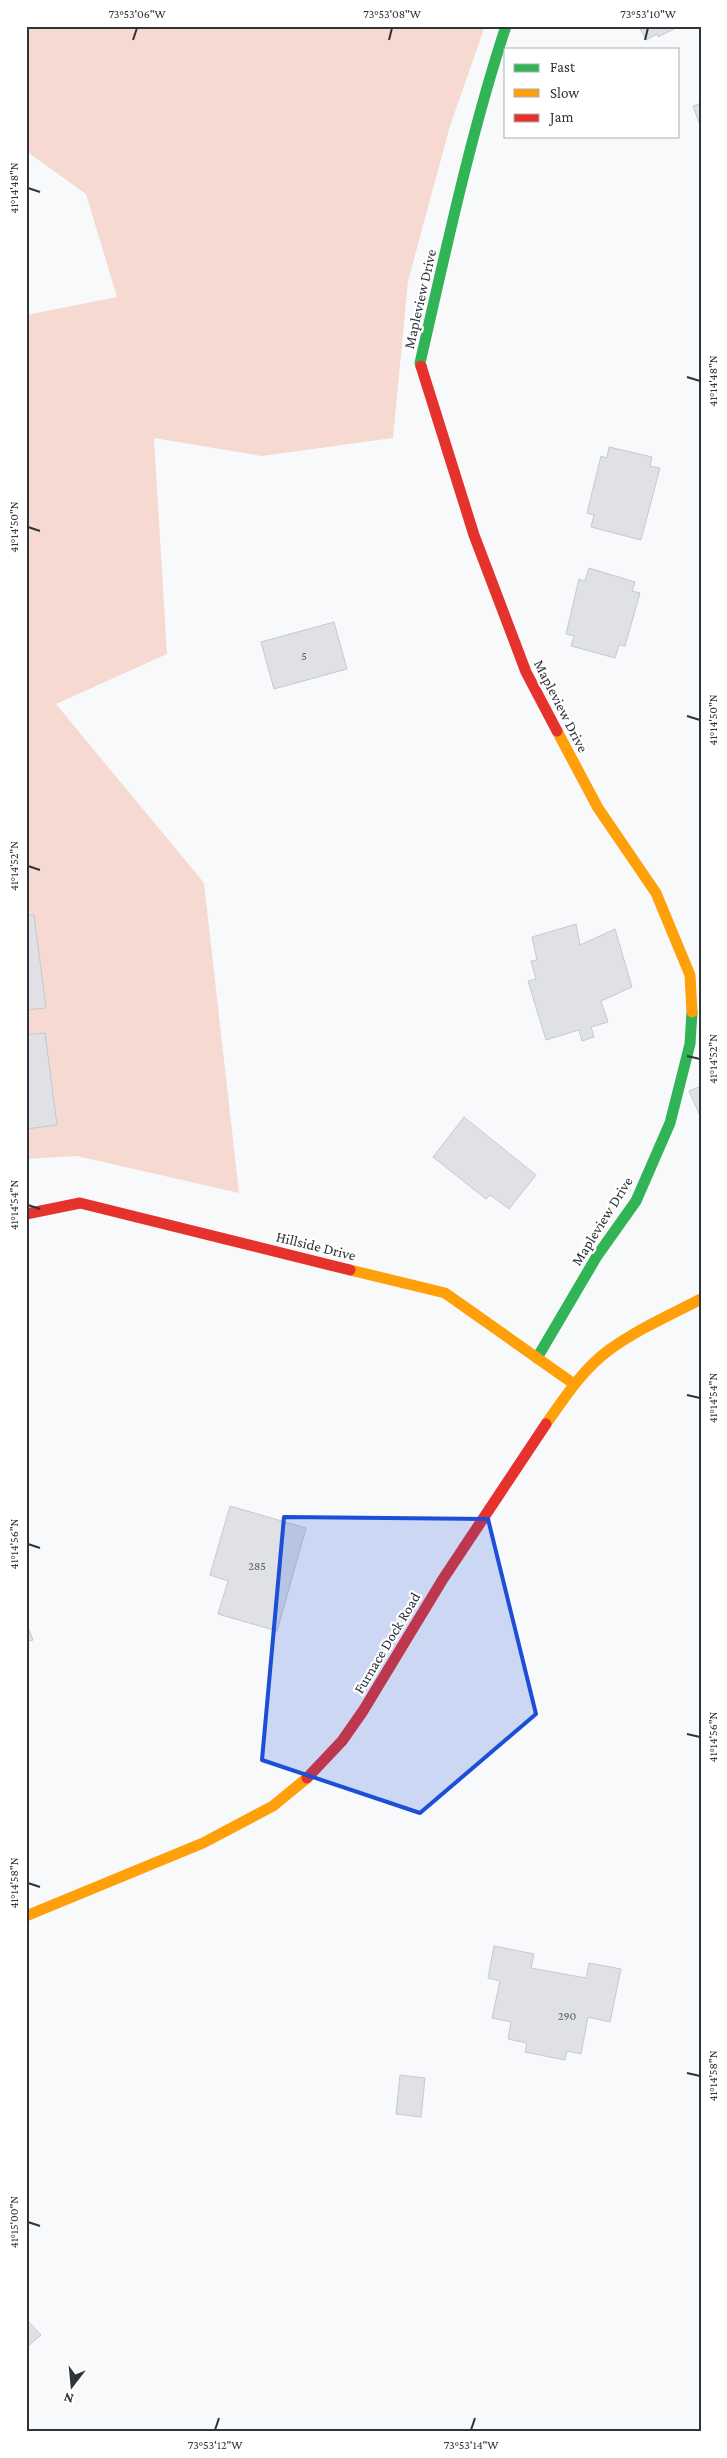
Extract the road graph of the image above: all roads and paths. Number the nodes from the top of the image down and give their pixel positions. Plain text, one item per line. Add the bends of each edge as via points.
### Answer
1 (506, 26) edge
2 (26, 1214) edge
3 (701, 1298) edge
4 (537, 1358) junction
5 (574, 1384) junction
6 (26, 1916) edge

1 - 4 street, Mapleview Drive via 486,87 463,177 420,363 474,535 526,672 598,808 656,893 690,975 692,1006 690,1044 670,1123 636,1201 597,1256
2 - 4 street, Hillside Drive via 80,1202 445,1293
3 - 5 street, Furnace Dock Road via 608,1351
4 - 5 street, Hillside Drive
5 - 6 street, Furnace Dock Road via 443,1579 363,1711 342,1741 305,1780 273,1806 203,1843

